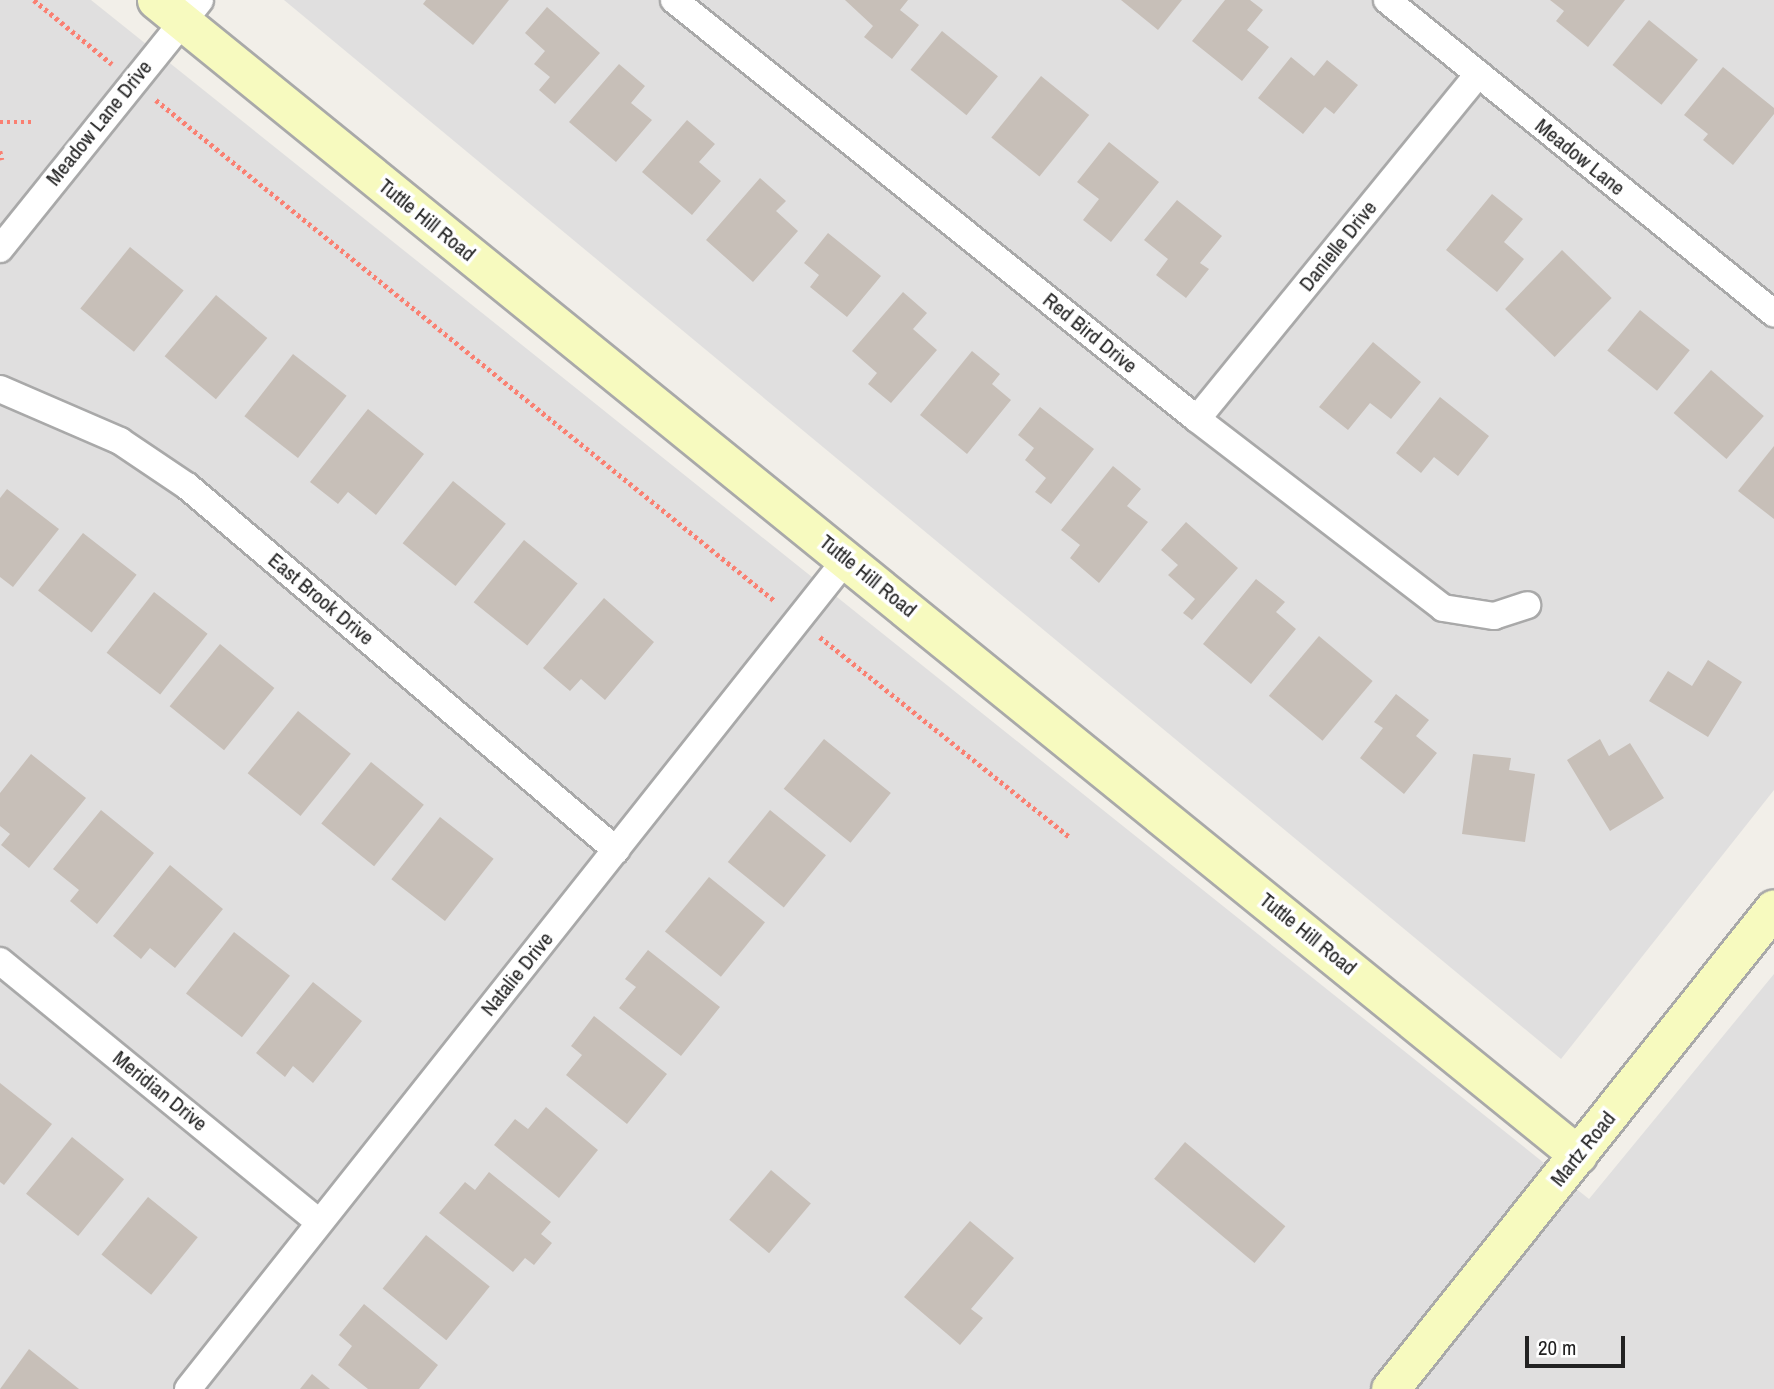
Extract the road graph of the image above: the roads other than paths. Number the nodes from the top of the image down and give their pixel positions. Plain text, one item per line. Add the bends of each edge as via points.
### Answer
1 (674, 0) edge
2 (1387, 0) edge
3 (179, 7) edge
4 (1478, 74) junction
5 (0, 249) edge
6 (1774, 313) edge
7 (0, 389) edge
8 (1198, 419) junction
9 (847, 558) junction
10 (1527, 605) dead end
11 (616, 850) junction
12 (1774, 908) edge
13 (0, 961) edge
14 (1578, 1155) junction
15 (319, 1222) junction
16 (188, 1389) edge
17 (1390, 1389) edge

1 - 8 street, Red Bird Drive
2 - 4 street, Meadow Lane
3 - 5 street, Meadow Lane Drive via 133,81
3 - 9 main road, Tuttle Hill Road
4 - 6 street, Meadow Lane
4 - 8 street, Danielle Drive
7 - 11 street, East Brook Drive via 120,441 187,486
8 - 10 street, Red Bird Drive via 1443,608 1494,616
9 - 11 street, Natalie Drive
9 - 14 main road, Tuttle Hill Road
11 - 15 street, Natalie Drive
12 - 14 main road, Martz Road
13 - 15 street, Meridian Drive
14 - 17 main road, Martz Road
15 - 16 street, Natalie Drive

